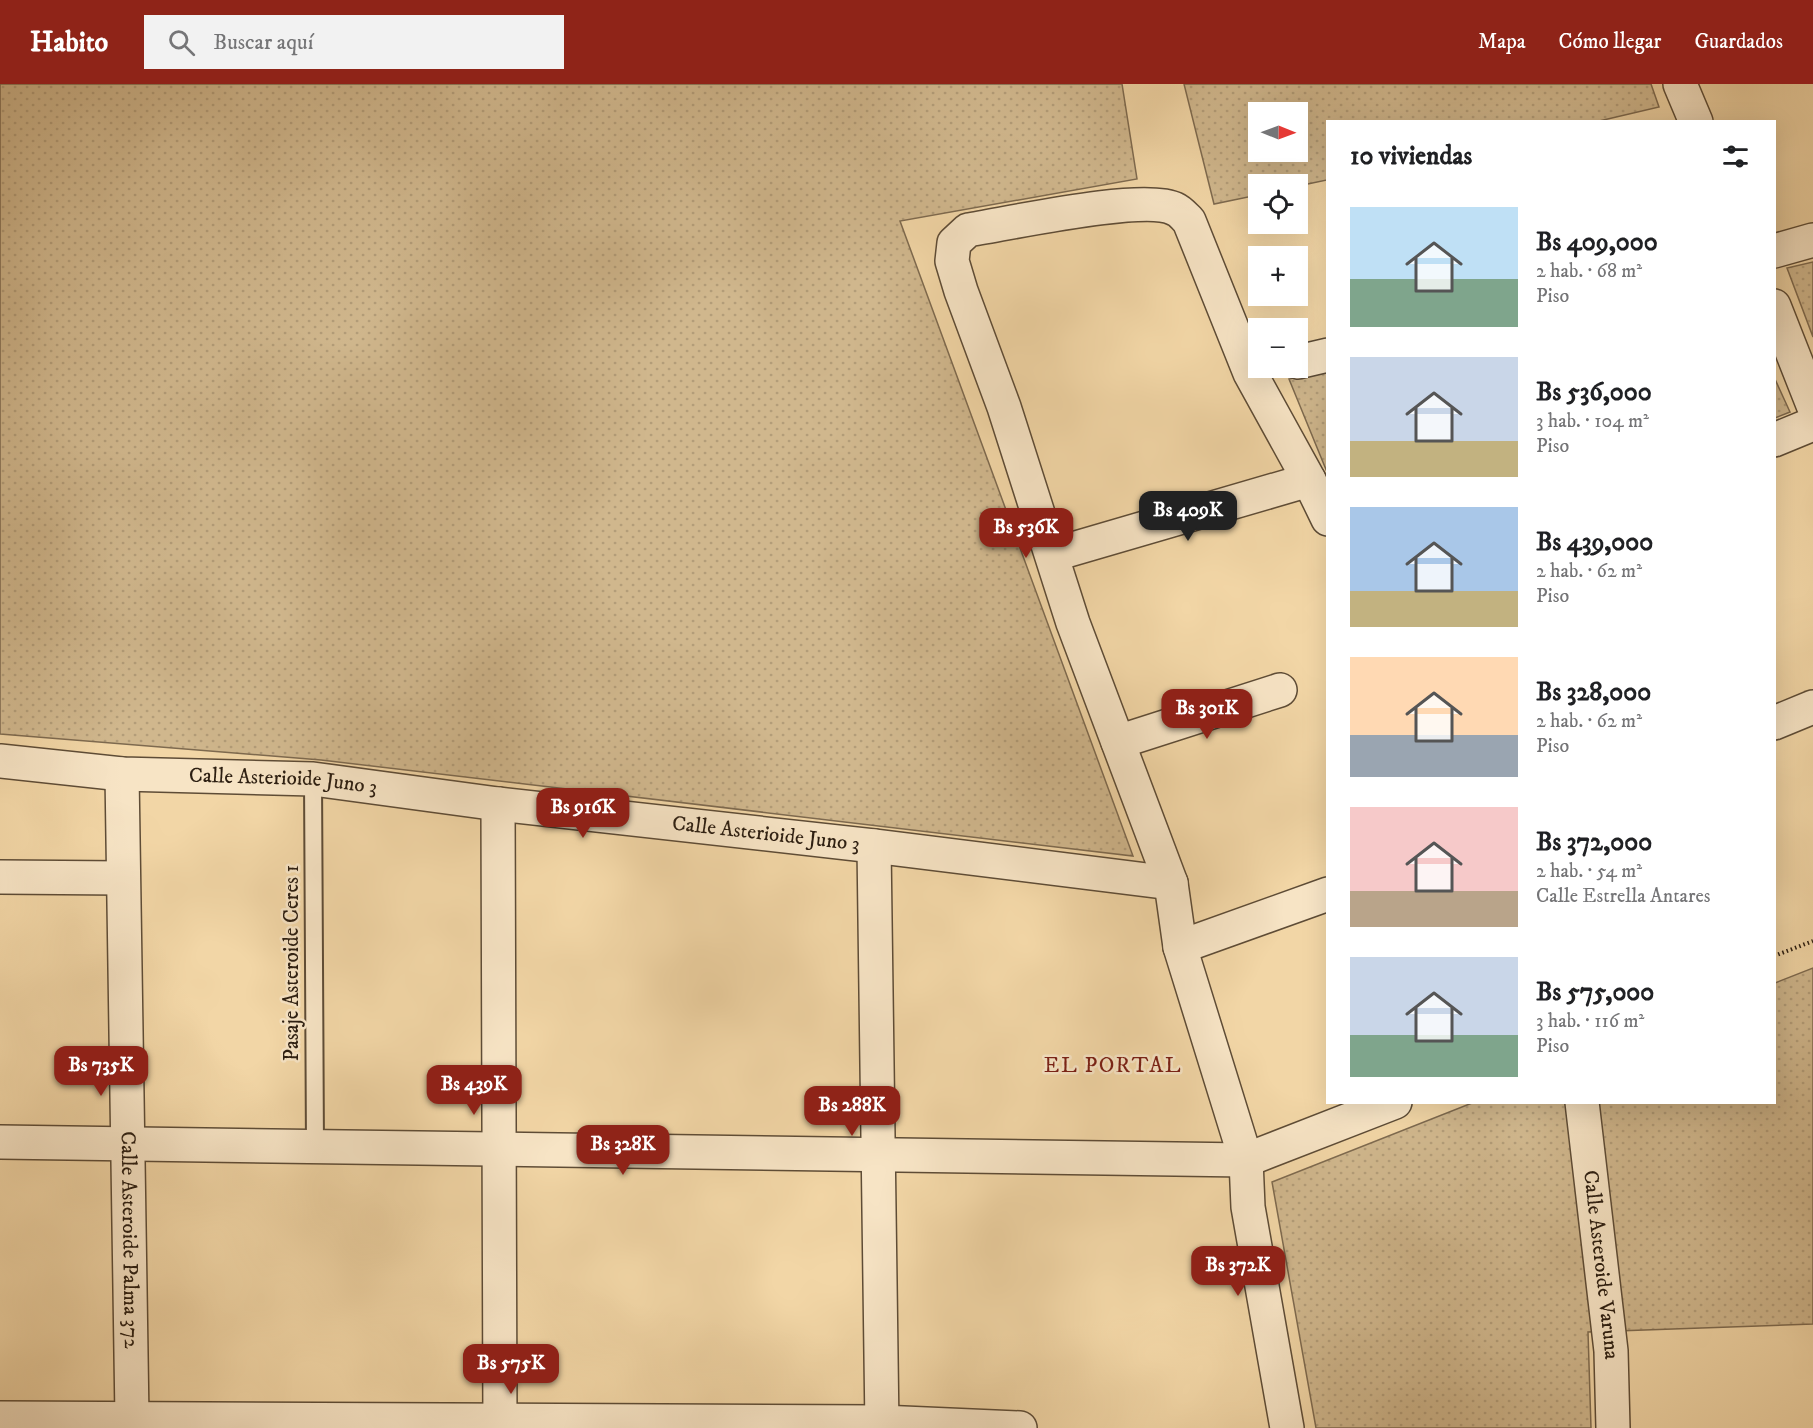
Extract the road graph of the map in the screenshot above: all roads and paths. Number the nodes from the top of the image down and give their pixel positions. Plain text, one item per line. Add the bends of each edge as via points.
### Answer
1 (1680, 84) edge
2 (1695, 120) edge
3 (1813, 240) edge
4 (1776, 250) edge
5 (1776, 311) edge
6 (1248, 341) edge
7 (1326, 355) edge
8 (1308, 360) edge
9 (1265, 378) edge
10 (1813, 405) edge
11 (1813, 424) edge
12 (1776, 439) edge
13 (1309, 480) junction
14 (1326, 515) edge
15 (1052, 555) junction
16 (1280, 690) dead end
17 (1813, 707) edge
18 (1776, 722) edge
19 (1118, 742) junction
20 (0, 762) edge
21 (122, 774) junction
22 (313, 779) junction
23 (498, 804) junction
24 (874, 846) junction
25 (0, 877) edge
26 (123, 878) junction
27 (1171, 883) junction
28 (1326, 895) edge
29 (1813, 941) edge
30 (1180, 947) junction
31 (1776, 955) edge
32 (1390, 1104) edge
33 (1582, 1104) edge
34 (0, 1142) edge
35 (127, 1144) junction
36 (315, 1147) junction
37 (499, 1149) junction
38 (878, 1155) junction
39 (1246, 1160) junction
40 (0, 1418) edge
41 (132, 1418) junction
42 (500, 1424) edge
43 (881, 1425) edge
44 (1020, 1428) edge
45 (1287, 1428) edge
46 (1613, 1428) edge

1 - 2 street
3 - 4 street
5 - 10 street
6 - 15 street via 1190,221 1175,209 1154,204 1122,205 968,230 954,243 952,261
7 - 8 street
9 - 13 street
11 - 12 street
13 - 14 street
13 - 15 street
15 - 19 street
16 - 19 street
17 - 18 street
19 - 27 street
20 - 21 street, Calle Asterioide Juno 3
21 - 22 street, Calle Asterioide Juno 3
21 - 26 street, Calle Asteroide Palma 372
22 - 23 street, Calle Asterioide Juno 3
22 - 36 lane, Pasaje Asteroide Ceres 1
23 - 24 street, Calle Asterioide Juno 3
23 - 37 street
24 - 27 street, Calle Asterioide Juno 3
24 - 38 street
25 - 26 street
26 - 35 street, Calle Asteroide Palma 372
27 - 30 street
28 - 30 street
29 - 31 path
30 - 39 street
32 - 39 street
33 - 46 street, Calle Asteroide Varuna via 1611,1351
34 - 35 street
35 - 36 street
35 - 41 street, Calle Asteroide Palma 372
36 - 37 street
37 - 38 street
37 - 42 street
38 - 39 street
38 - 43 street
39 - 45 street via 1248,1207
40 - 41 street
41 - 42 street
42 - 43 street
43 - 44 street

